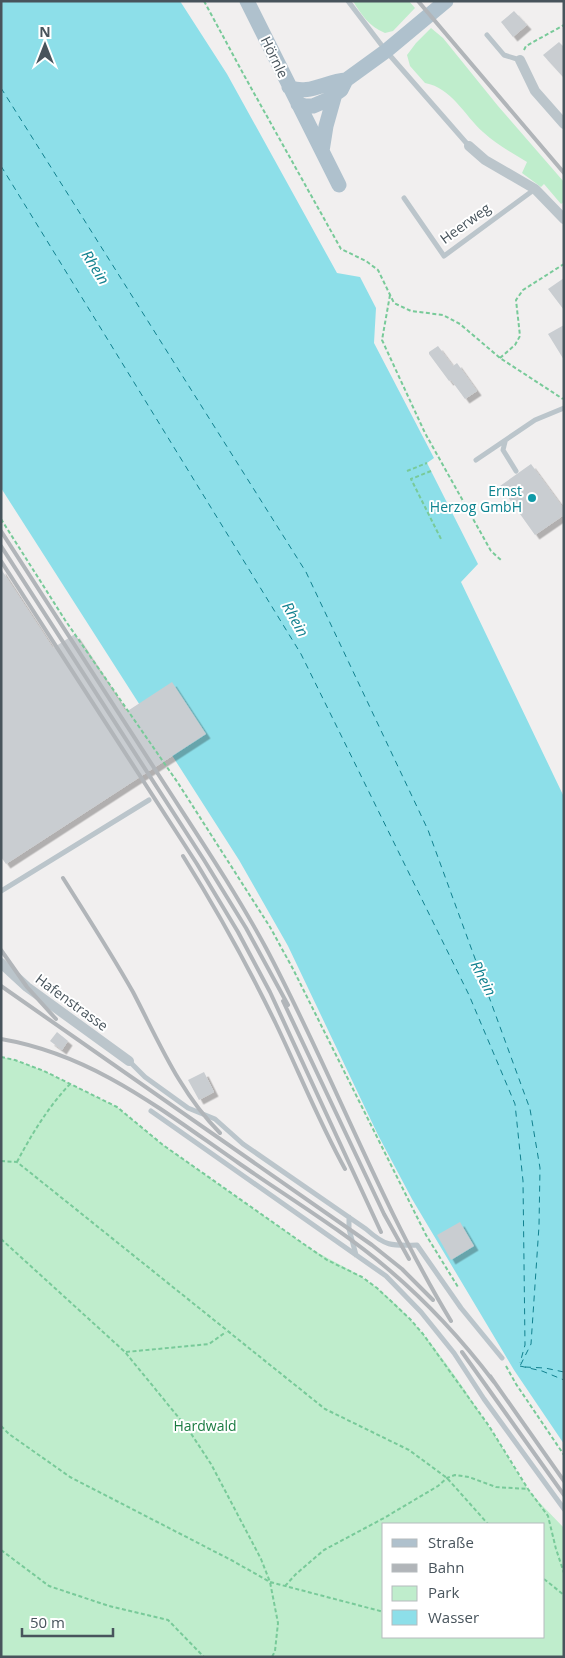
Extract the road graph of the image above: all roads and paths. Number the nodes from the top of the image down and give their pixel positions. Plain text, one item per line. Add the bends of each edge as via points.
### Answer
1 (204, 1) edge
2 (247, 1) edge
3 (348, 1) edge
4 (446, 1) edge
5 (564, 25) edge
6 (487, 35) dead end
7 (386, 51) junction
8 (520, 60) junction
9 (346, 80) junction
10 (289, 87) junction
11 (335, 94) junction
12 (298, 104) junction
13 (564, 124) edge
14 (470, 146) joint
15 (322, 151) junction
16 (339, 185) dead end
17 (535, 190) junction
18 (404, 198) dead end
19 (564, 219) edge
20 (564, 264) edge
21 (390, 295) junction
22 (500, 358) junction
23 (564, 399) edge
24 (564, 408) edge
25 (505, 442) junction
26 (476, 460) dead end
27 (427, 463) dead end
28 (407, 471) dead end
29 (431, 471) dead end
30 (516, 471) dead end
31 (1, 520) edge
32 (441, 539) dead end
33 (502, 561) dead end
34 (149, 800) dead end
35 (1, 891) edge
36 (1, 963) edge
37 (1, 1057) edge
38 (129, 1061) joint
39 (70, 1084) junction
40 (151, 1111) dead end
41 (1, 1161) edge
42 (17, 1162) junction
43 (349, 1217) junction
44 (1, 1239) edge
45 (356, 1255) junction
46 (462, 1293) dead end
47 (226, 1332) junction
48 (125, 1352) junction
49 (502, 1358) joint
50 (1, 1426) edge
51 (564, 1455) edge
52 (447, 1478) junction
53 (528, 1489) junction
54 (564, 1508) edge
55 (487, 1523) edge
56 (1, 1550) edge
57 (564, 1573) edge
58 (545, 1580) edge
59 (270, 1582) junction
60 (284, 1586) junction
61 (564, 1595) edge
62 (382, 1611) edge
63 (204, 1657) edge
64 (272, 1657) edge

1 - 21 path via 341,248 378,270
2 - 10 main road, Hörnle
3 - 7 lane
4 - 7 main road, Hörnle
5 - 8 path via 526,46
6 - 8 lane via 504,55
7 - 9 main road, Hörnle
7 - 14 lane
8 - 13 street via 535,91
9 - 10 main road, Hörnle via 307,90 297,91
9 - 11 main road, Hörnle
10 - 12 main road
11 - 12 main road, Hörnle via 313,106
11 - 15 main road
12 - 15 main road
14 - 17 street via 485,160
15 - 16 main road
17 - 18 lane, Heerweg via 444,256
17 - 19 street
20 - 22 path via 523,290 516,300 520,336
21 - 22 path via 394,303 411,311 444,315 460,324
21 - 33 path via 382,340 429,441 491,551
22 - 23 path
24 - 25 lane via 535,420
25 - 26 lane
25 - 30 lane via 503,450
27 - 28 path
29 - 32 path via 411,479
31 - 46 path via 65,620 178,783 270,927 426,1235
34 - 35 lane
36 - 38 street, Hafenstrasse via 27,987
37 - 39 path via 44,1071
38 - 43 lane via 145,1077 188,1108 215,1119 244,1144
39 - 42 path via 29,1139
39 - 53 path via 117,1107 163,1145 308,1247 378,1288 423,1334 489,1426
40 - 45 lane
41 - 42 path
42 - 47 path
43 - 45 lane
43 - 49 lane via 381,1242 417,1245 461,1308
44 - 48 path
45 - 54 lane via 386,1276 421,1312
47 - 48 path via 208,1344
47 - 52 path via 325,1409 409,1450
48 - 59 path via 188,1429 211,1464
49 - 51 path
50 - 59 path via 70,1477
52 - 53 path via 455,1475 496,1487
52 - 55 path
52 - 60 path via 391,1514 324,1550
53 - 57 path via 548,1516
56 - 63 path via 49,1586 109,1606 168,1620
58 - 61 path
59 - 60 path
59 - 64 path via 278,1623
60 - 62 path

